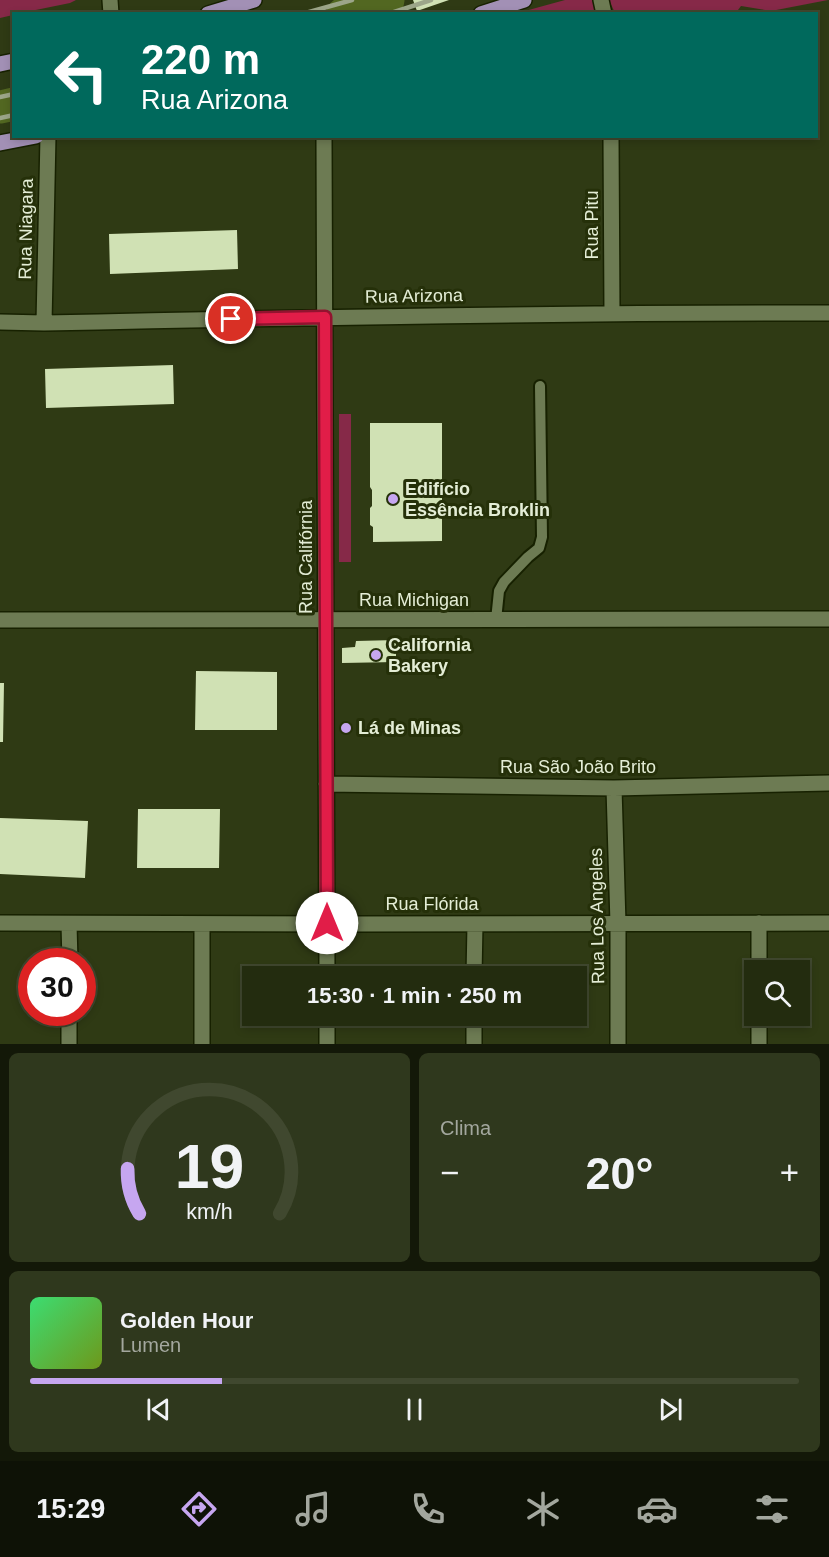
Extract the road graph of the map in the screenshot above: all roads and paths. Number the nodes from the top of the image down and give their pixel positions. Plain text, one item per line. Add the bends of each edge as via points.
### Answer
1 (254, 0) edge
2 (524, 0) edge
3 (215, 12) edge
4 (487, 12) edge
5 (27, 138) edge
6 (48, 138) edge
7 (324, 138) edge
8 (611, 138) edge
9 (0, 144) edge
10 (612, 313) junction
11 (829, 313) edge
12 (325, 317) junction
13 (0, 322) edge
14 (44, 323) junction
15 (540, 386) dead end
16 (326, 619) junction
17 (829, 619) edge
18 (0, 620) edge
19 (496, 620) junction
20 (829, 783) edge
21 (326, 784) junction
22 (614, 788) junction
23 (0, 923) edge
24 (327, 923) junction
25 (759, 923) junction
26 (829, 923) edge
27 (69, 924) junction
28 (202, 924) junction
29 (475, 924) junction
30 (618, 924) junction
31 (70, 948) edge
32 (759, 960) edge
33 (327, 966) edge
34 (474, 966) edge
35 (69, 1026) edge
36 (327, 1026) edge
37 (474, 1026) edge
38 (759, 1026) edge
39 (69, 1044) edge
40 (202, 1044) edge
41 (327, 1044) edge
42 (474, 1044) edge
43 (618, 1044) edge
44 (759, 1044) edge

1 - 3 main road
2 - 4 main road
5 - 9 main road
6 - 14 street, Rua Niagara
7 - 12 street, Rua Califórnia
8 - 10 street, Rua Pitu
10 - 11 street, Rua Arizona
10 - 12 street, Rua Arizona
12 - 14 street, Rua Arizona
12 - 16 street, Rua Califórnia
13 - 14 street, Rua Arizona
15 - 19 lane via 542,537 538,548 499,591
16 - 18 street, Rua Michigan
16 - 19 street, Rua Michigan
16 - 21 street, Rua Califórnia
17 - 19 street, Rua Michigan
20 - 22 street, Rua São João Brito
21 - 22 street, Rua São João Brito
21 - 24 street, Rua Califórnia
22 - 30 street, Rua Los Angeles
23 - 27 street, Rua Flórida
24 - 28 street, Rua Flórida
24 - 29 street, Rua Flórida
24 - 33 street, Rua Califórnia
25 - 26 street, Rua Flórida
25 - 30 street, Rua Flórida
25 - 32 street
27 - 28 street, Rua Flórida
27 - 31 street
28 - 40 street
29 - 30 street, Rua Flórida
29 - 34 street
30 - 43 street, Rua Los Angeles
35 - 39 street
36 - 41 street
37 - 42 street
38 - 44 street

